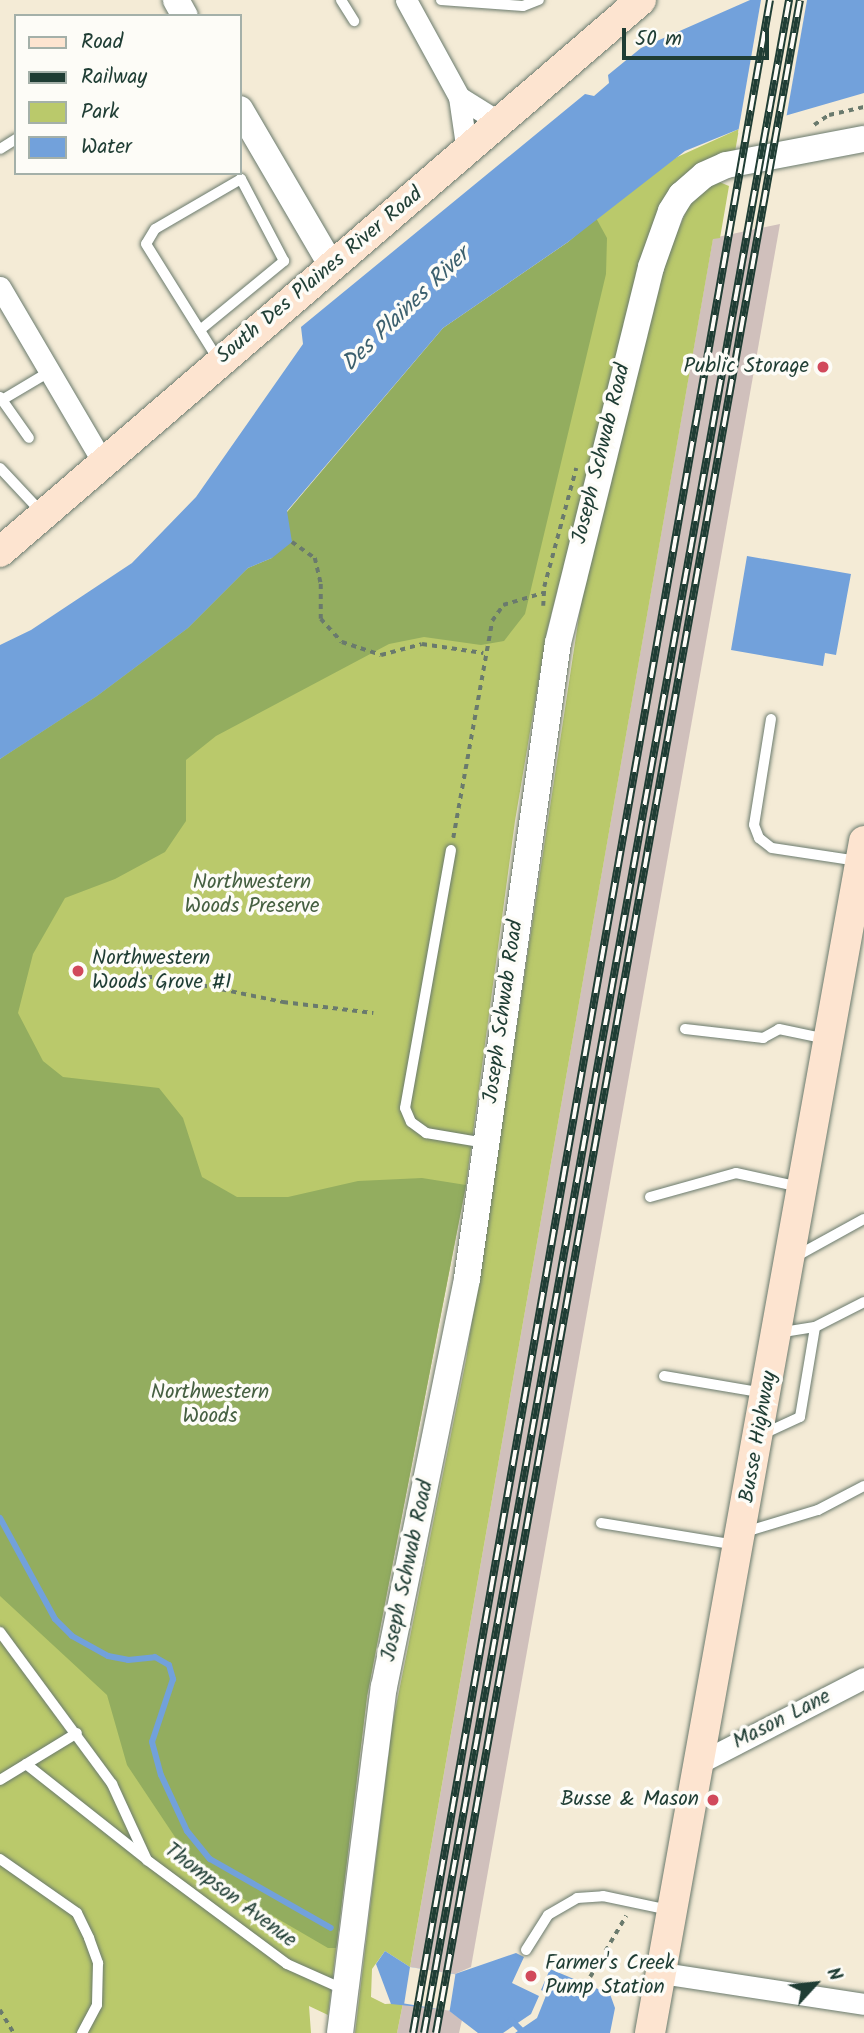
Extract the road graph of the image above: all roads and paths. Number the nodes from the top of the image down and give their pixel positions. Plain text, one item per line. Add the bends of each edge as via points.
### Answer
1 (341, 0) edge
2 (406, 0) edge
3 (441, 0) edge
4 (539, 0) edge
5 (641, 0) edge
6 (354, 21) dead end
7 (459, 97) junction
8 (242, 112) edge
9 (501, 123) junction
10 (864, 139) edge
11 (467, 152) junction
12 (331, 265) junction
13 (0, 287) edge
14 (200, 330) junction
15 (219, 361) junction
16 (50, 372) junction
17 (1, 399) edge
18 (29, 438) dead end
19 (102, 461) junction
20 (0, 468) edge
21 (43, 514) junction
22 (292, 542) dead end
23 (0, 552) edge
24 (548, 570) dead end
25 (483, 653) junction
26 (771, 719) dead end
27 (451, 850) joint
28 (862, 851) edge
29 (95, 986) dead end
30 (373, 1013) dead end
31 (685, 1029) dead end
32 (829, 1039) junction
33 (486, 1143) junction
34 (803, 1188) junction
35 (650, 1197) dead end
36 (864, 1219) edge
37 (790, 1259) junction
38 (864, 1302) edge
39 (815, 1327) junction
40 (777, 1333) junction
41 (664, 1376) dead end
42 (766, 1394) junction
43 (759, 1436) junction
44 (864, 1486) edge
45 (601, 1523) dead end
46 (741, 1539) junction
47 (0, 1632) edge
48 (864, 1678) edge
49 (76, 1733) junction
50 (701, 1762) junction
51 (26, 1763) junction
52 (0, 1780) edge
53 (0, 1859) edge
54 (147, 1860) junction
55 (630, 1901) junction
56 (674, 1911) junction
57 (526, 1950) dead end
58 (662, 1973) junction
59 (590, 1977) dead end
60 (345, 1990) junction
61 (864, 2004) edge
62 (0, 2010) edge
63 (15, 2033) edge
64 (82, 2033) edge
65 (340, 2033) edge
66 (650, 2033) edge

1 - 6 lane
2 - 7 street
3 - 4 lane via 523,6
5 - 9 main road, South Des Plaines River Road
7 - 9 street
7 - 11 street
8 - 12 street
9 - 11 main road, South Des Plaines River Road
10 - 33 street, Joseph Schwab Road via 726,165 691,184 664,225 606,435 558,643
11 - 12 main road, South Des Plaines River Road
12 - 15 main road, South Des Plaines River Road
13 - 16 street
14 - 14 lane via 146,244 155,229 242,179 284,261
14 - 15 lane
15 - 19 main road, South Des Plaines River Road
16 - 17 lane
16 - 19 street
17 - 18 lane
19 - 21 main road, South Des Plaines River Road
20 - 21 lane
21 - 23 main road, South Des Plaines River Road
22 - 25 path via 315,558 321,619 342,642 381,655 422,644
24 - 25 path via 543,593 503,606 492,621
25 - 27 path
26 - 28 lane via 754,825 759,838 772,848
27 - 33 lane via 405,1108 411,1122 426,1133
28 - 32 main road, Busse Highway
29 - 30 path via 136,977 163,977 272,1000
31 - 32 lane via 763,1038 779,1029
32 - 34 main road, Busse Highway
33 - 60 street, Joseph Schwab Road via 467,1279 384,1687
34 - 35 lane via 736,1173
34 - 37 main road, Busse Highway
36 - 37 lane
37 - 40 main road, Busse Highway
38 - 39 lane
39 - 40 lane
39 - 43 lane via 800,1417
40 - 42 main road, Busse Highway
41 - 42 lane
42 - 43 main road, Busse Highway
43 - 46 main road, Busse Highway
44 - 46 lane via 818,1510
45 - 46 lane
46 - 50 main road, Busse Highway
47 - 49 lane, Thompson Avenue
48 - 50 street, Mason Lane
49 - 51 lane
49 - 54 lane, Thompson Avenue via 112,1784
50 - 56 main road, Busse Highway
51 - 52 lane
51 - 54 lane
53 - 64 lane via 77,1913 89,1938 98,1963 97,2005
54 - 60 lane, Thompson Avenue via 287,1964
55 - 56 lane
55 - 57 lane via 577,1898 548,1915
55 - 59 path via 622,1929
56 - 58 main road, Busse Highway
58 - 61 street
58 - 66 main road, Busse Highway
60 - 65 street, Joseph Schwab Road
62 - 63 path

